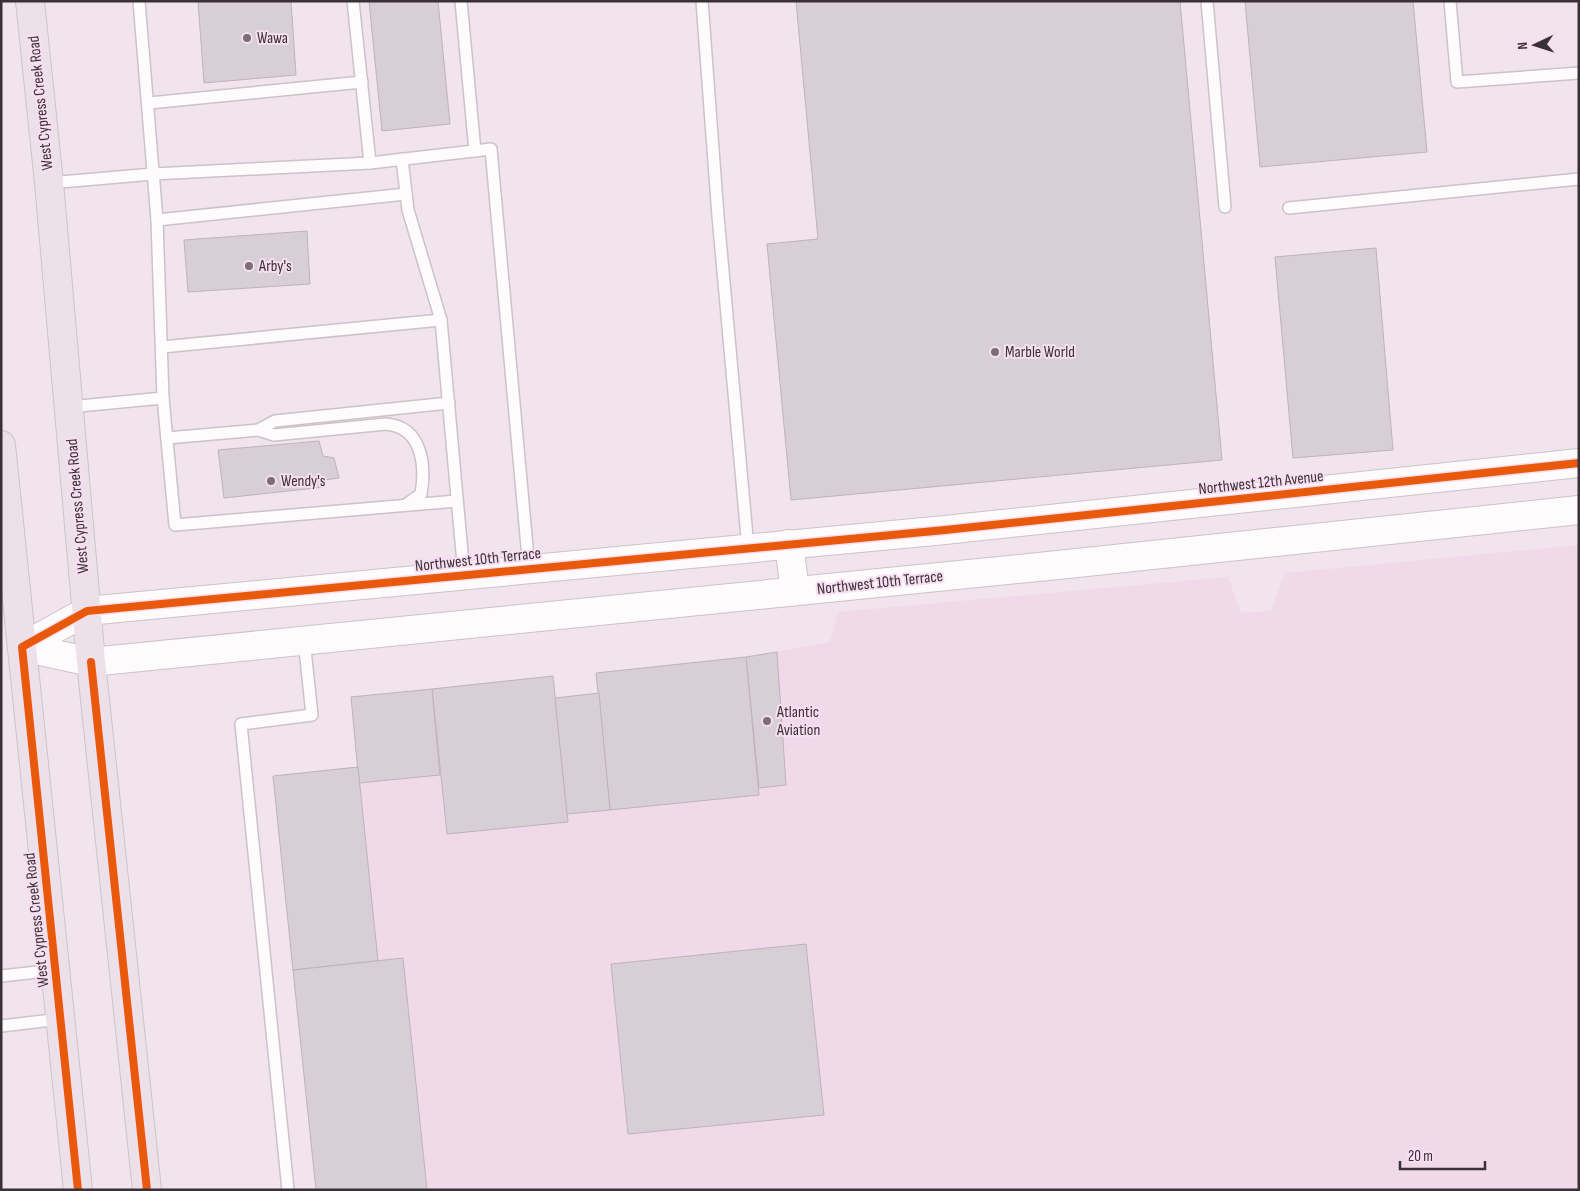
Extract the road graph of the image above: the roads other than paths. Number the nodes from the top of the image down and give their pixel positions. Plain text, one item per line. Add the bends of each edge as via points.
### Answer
1 (30, 1) edge
2 (139, 1) edge
3 (353, 1) edge
4 (461, 1) edge
5 (702, 1) edge
6 (1207, 1) edge
7 (1450, 1) edge
8 (1579, 74) edge
9 (362, 82) junction
10 (149, 103) junction
11 (474, 151) junction
12 (402, 159) junction
13 (370, 163) junction
14 (153, 174) junction
15 (1579, 179) edge
16 (49, 183) junction
17 (406, 194) junction
18 (1225, 207) dead end
19 (1289, 208) dead end
20 (158, 220) junction
21 (441, 320) junction
22 (162, 348) junction
23 (163, 398) junction
24 (449, 403) junction
25 (69, 407) junction
26 (258, 430) junction
27 (167, 438) junction
28 (1, 445) edge
29 (1579, 463) edge
30 (457, 501) junction
31 (406, 505) junction
32 (1579, 510) edge
33 (945, 530) joint
34 (789, 544) junction
35 (748, 548) junction
36 (7, 561) edge
37 (529, 569) junction
38 (464, 575) junction
39 (795, 591) junction
40 (87, 611) junction
41 (304, 640) junction
42 (22, 647) junction
43 (91, 662) junction
44 (56, 970) junction
45 (1, 976) edge
46 (61, 1019) junction
47 (1, 1026) edge
48 (78, 1190) edge
49 (147, 1190) edge
50 (288, 1190) edge

1 - 16 main road, West Cypress Creek Road
2 - 10 lane
3 - 9 lane
4 - 11 lane
5 - 35 lane
6 - 18 lane
7 - 8 lane via 1457,82
9 - 10 lane
9 - 13 lane
10 - 14 lane
11 - 12 lane
11 - 37 lane via 491,149
12 - 13 lane
12 - 17 lane
13 - 14 lane
14 - 16 lane
14 - 20 lane
15 - 19 lane
16 - 25 main road, West Cypress Creek Road
17 - 20 lane
17 - 21 lane
20 - 22 lane
21 - 22 lane
21 - 24 lane
22 - 23 lane
23 - 25 lane
23 - 27 lane
24 - 26 lane via 275,421
24 - 30 lane
25 - 40 main road, West Cypress Creek Road
26 - 27 lane
26 - 31 lane via 274,435 395,424 409,432 419,446 423,481 421,494
27 - 31 lane via 175,525
28 - 36 main road, West Cypress Creek Road
29 - 33 street, Northwest 12th Avenue
30 - 31 lane
30 - 38 lane
32 - 39 street, Northwest 10th Terrace
33 - 34 street, Northwest 10th Terrace
34 - 35 street, Northwest 10th Terrace
34 - 39 street
35 - 37 street, Northwest 10th Terrace
36 - 42 main road, West Cypress Creek Road
37 - 38 street, Northwest 10th Terrace
38 - 40 street, Northwest 10th Terrace
39 - 41 street, Northwest 10th Terrace
40 - 42 street, Northwest 10th Terrace
40 - 43 main road, West Cypress Creek Road
41 - 43 street, Northwest 10th Terrace
41 - 50 lane via 312,715 241,724
42 - 43 street, Northwest 10th Terrace
42 - 44 main road, West Cypress Creek Road
43 - 49 main road, West Cypress Creek Road
44 - 45 lane
44 - 46 main road, West Cypress Creek Road
46 - 47 lane
46 - 48 main road, West Cypress Creek Road

